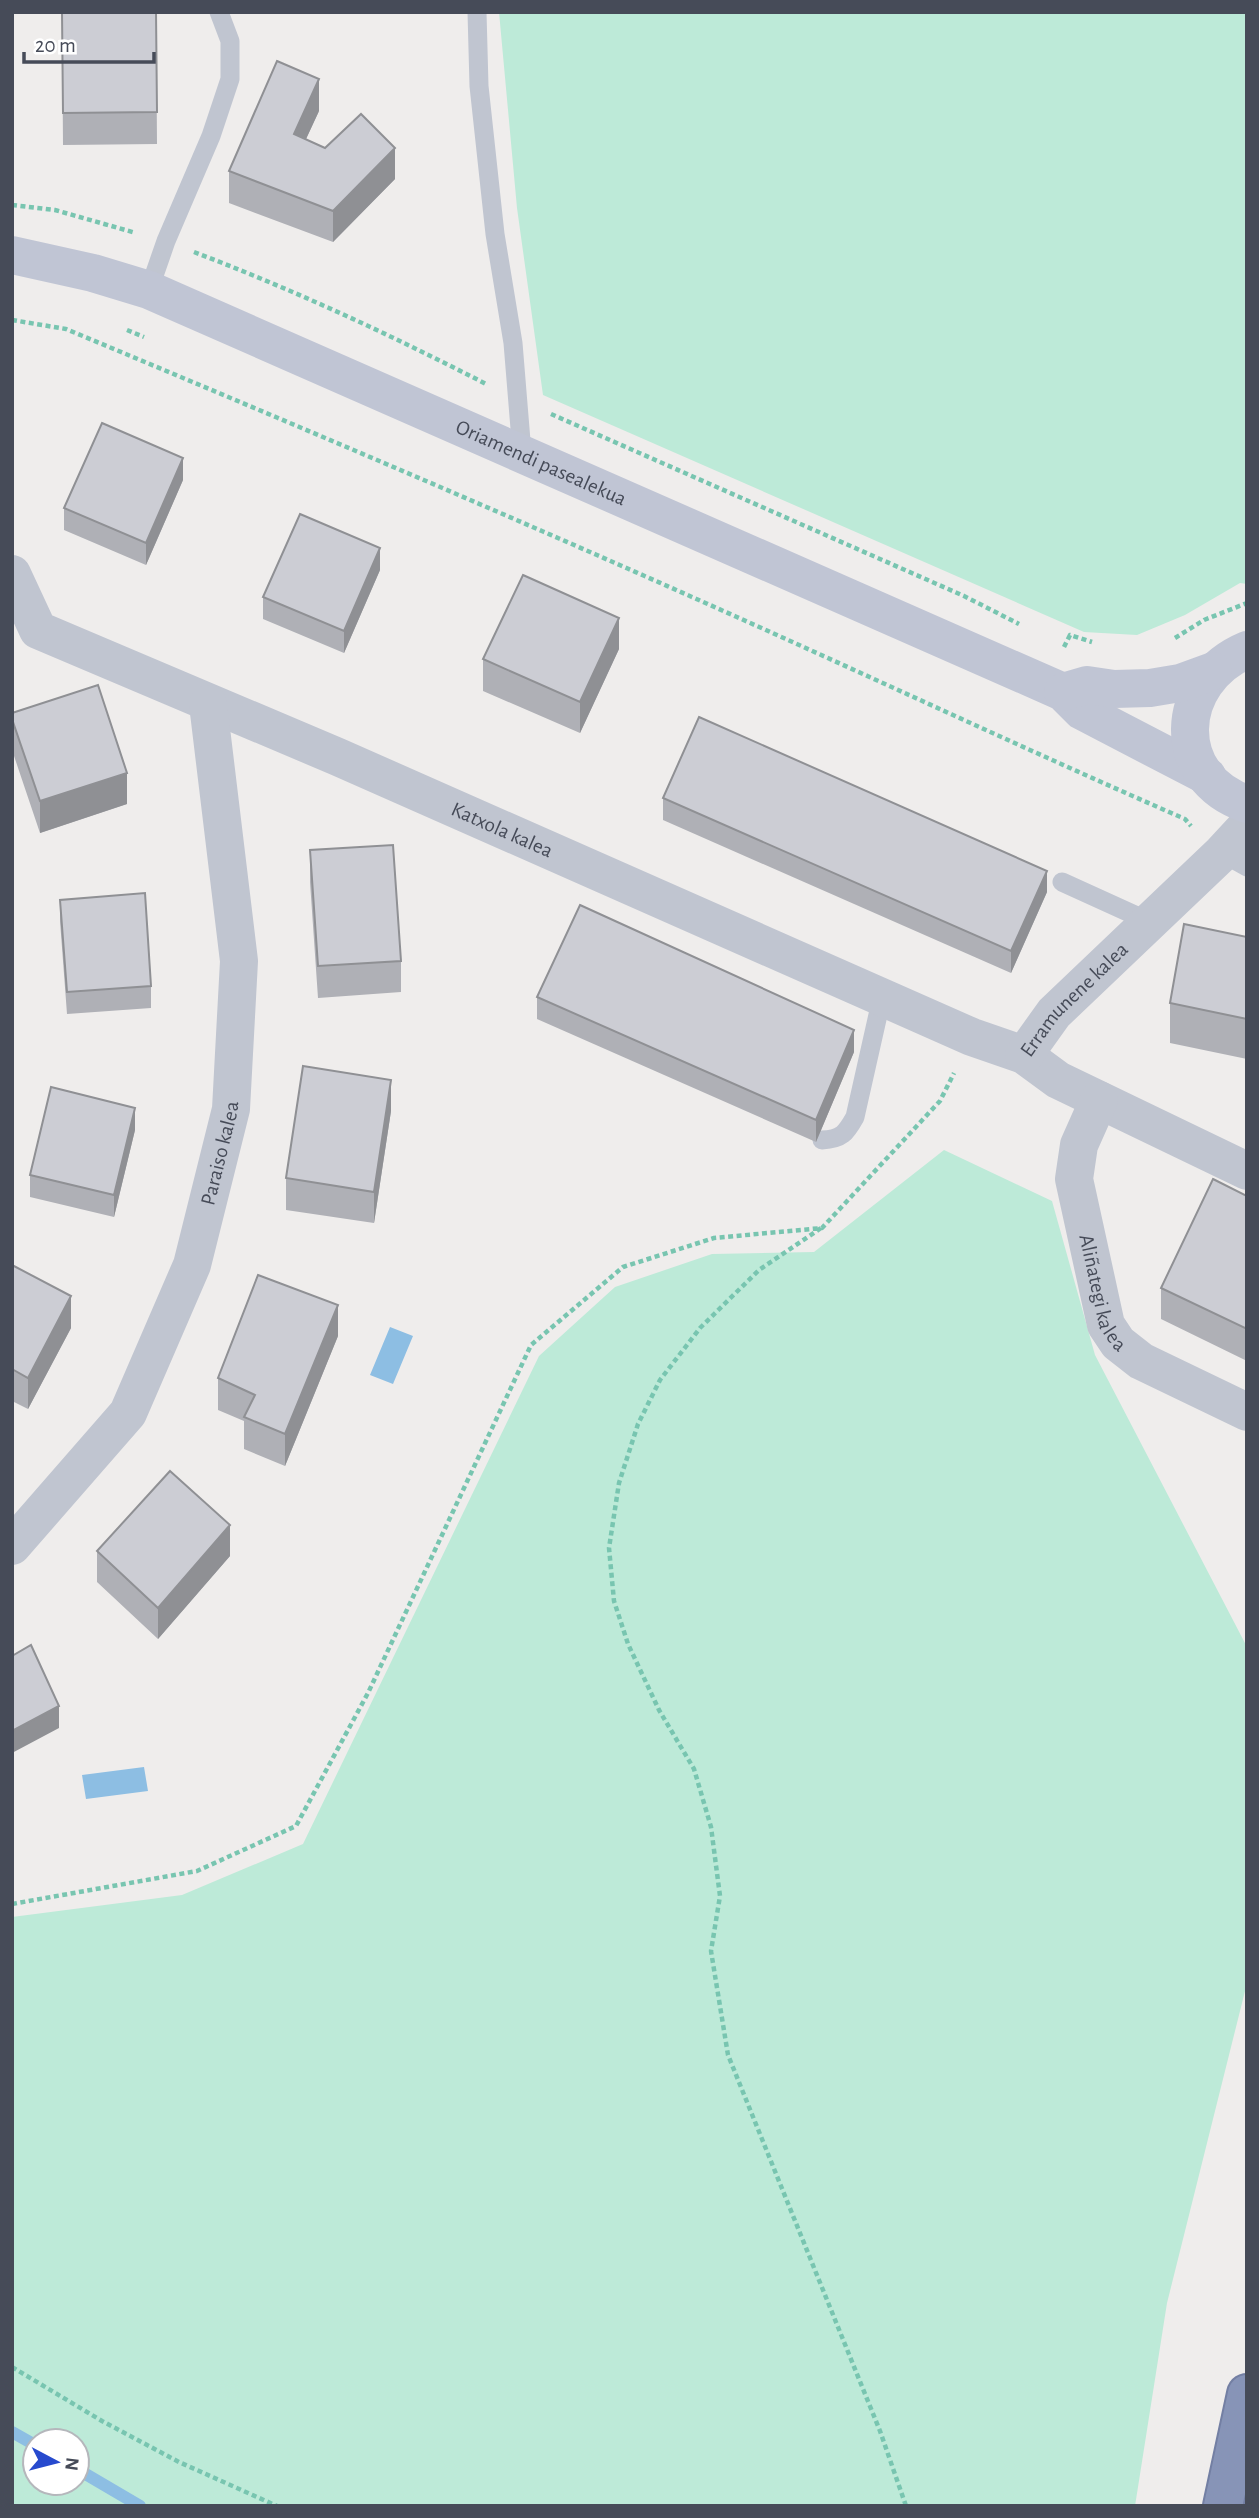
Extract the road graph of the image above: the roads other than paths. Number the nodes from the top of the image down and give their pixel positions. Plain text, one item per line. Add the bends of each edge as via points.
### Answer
1 (219, 12) edge
2 (477, 12) edge
3 (12, 255) edge
4 (149, 290) junction
5 (522, 453) junction
6 (12, 574) edge
7 (25, 634) edge
8 (1247, 650) edge
9 (1213, 671) junction
10 (1063, 692) junction
11 (208, 704) junction
12 (1207, 776) junction
13 (1247, 804) edge
14 (1238, 849) edge
15 (1062, 882) dead end
16 (1150, 922) junction
17 (882, 997) junction
18 (1024, 1055) junction
19 (1099, 1100) junction
20 (822, 1140) dead end
21 (1247, 1171) edge
22 (1247, 1412) edge
23 (12, 1546) edge
24 (1247, 2394) edge
25 (1223, 2506) edge

1 - 4 lane via 230,41 230,79
2 - 5 lane via 479,86 513,344
3 - 4 street, Oriamendi pasealekua
4 - 5 street, Oriamendi pasealekua
5 - 10 street, Oriamendi pasealekua
6 - 7 street, Katxola kalea
7 - 11 street, Katxola kalea
8 - 9 street
9 - 10 street via 1150,688 1087,685
9 - 12 street via 1193,704 1190,723 1192,747
10 - 12 street, Oriamendi pasealekua via 1082,711
11 - 17 street, Katxola kalea via 351,762
11 - 23 street, Paraiso kalea via 239,961 231,1109 192,1265 128,1413
12 - 13 street via 1215,787
14 - 16 street, Erramunene kalea
15 - 16 lane
16 - 18 street, Erramunene kalea via 1054,1013
17 - 18 street, Katxola kalea
17 - 20 lane via 855,1117 846,1133
18 - 19 street, Erramunene kalea via 1058,1080
19 - 21 street, Erramunene kalea
19 - 22 street, Aliñategi kalea via 1079,1145 1074,1179 1106,1325 1118,1343 1141,1361
24 - 25 highway

